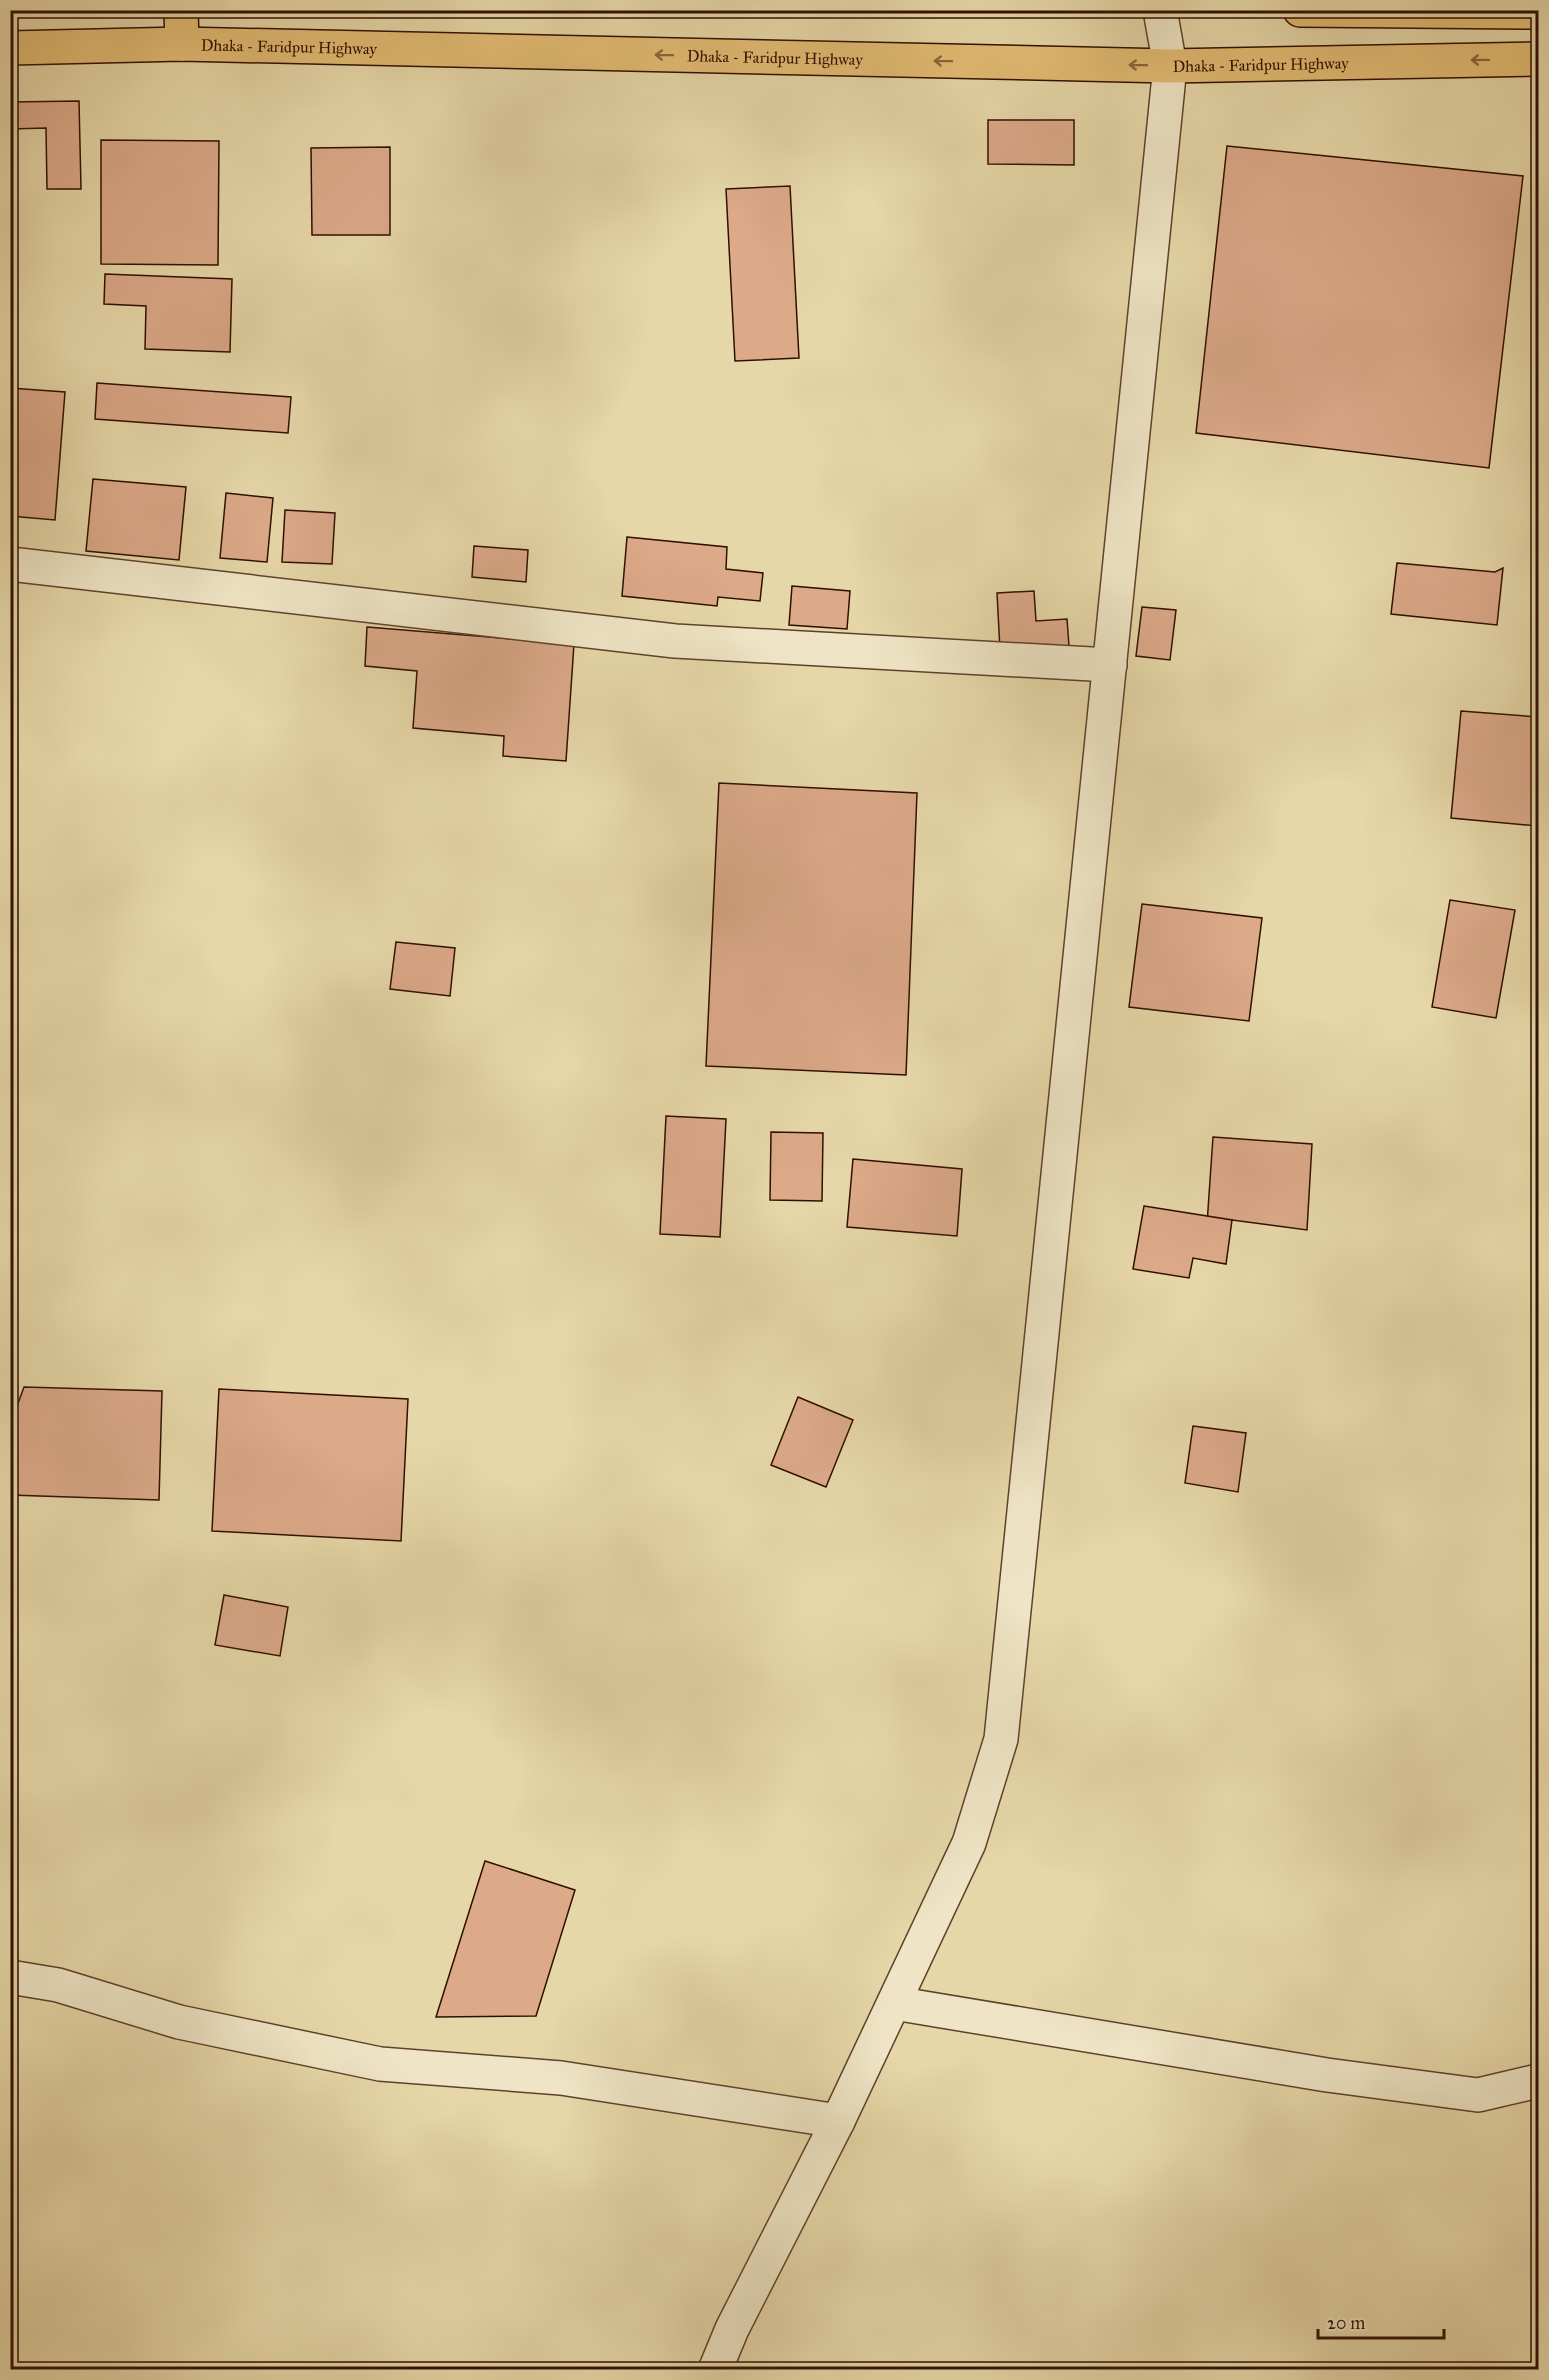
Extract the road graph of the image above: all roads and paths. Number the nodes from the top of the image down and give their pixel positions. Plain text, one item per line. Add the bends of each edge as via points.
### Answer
1 (182, 10) edge
2 (1161, 10) edge
3 (1300, 10) edge
4 (1539, 12) edge
5 (182, 44) junction
6 (10, 48) edge
7 (1539, 59) edge
8 (1170, 66) junction
9 (10, 564) edge
10 (1110, 665) junction
11 (10, 1977) edge
12 (894, 2003) junction
13 (1539, 2081) edge
14 (838, 2121) junction
15 (715, 2370) edge

1 - 5 highway
2 - 8 street
3 - 4 highway
5 - 6 highway, Dhaka - Faridpur Highway
8 -> 5 highway, Dhaka - Faridpur Highway
7 -> 8 highway, Dhaka - Faridpur Highway
8 - 10 street
9 - 10 street via 675,640
10 - 12 street via 1001,1739 969,1843
11 - 14 street via 58,1985 179,2022 380,2064 561,2078
12 - 13 street via 1327,2075 1478,2095
12 - 14 street
14 - 15 street

